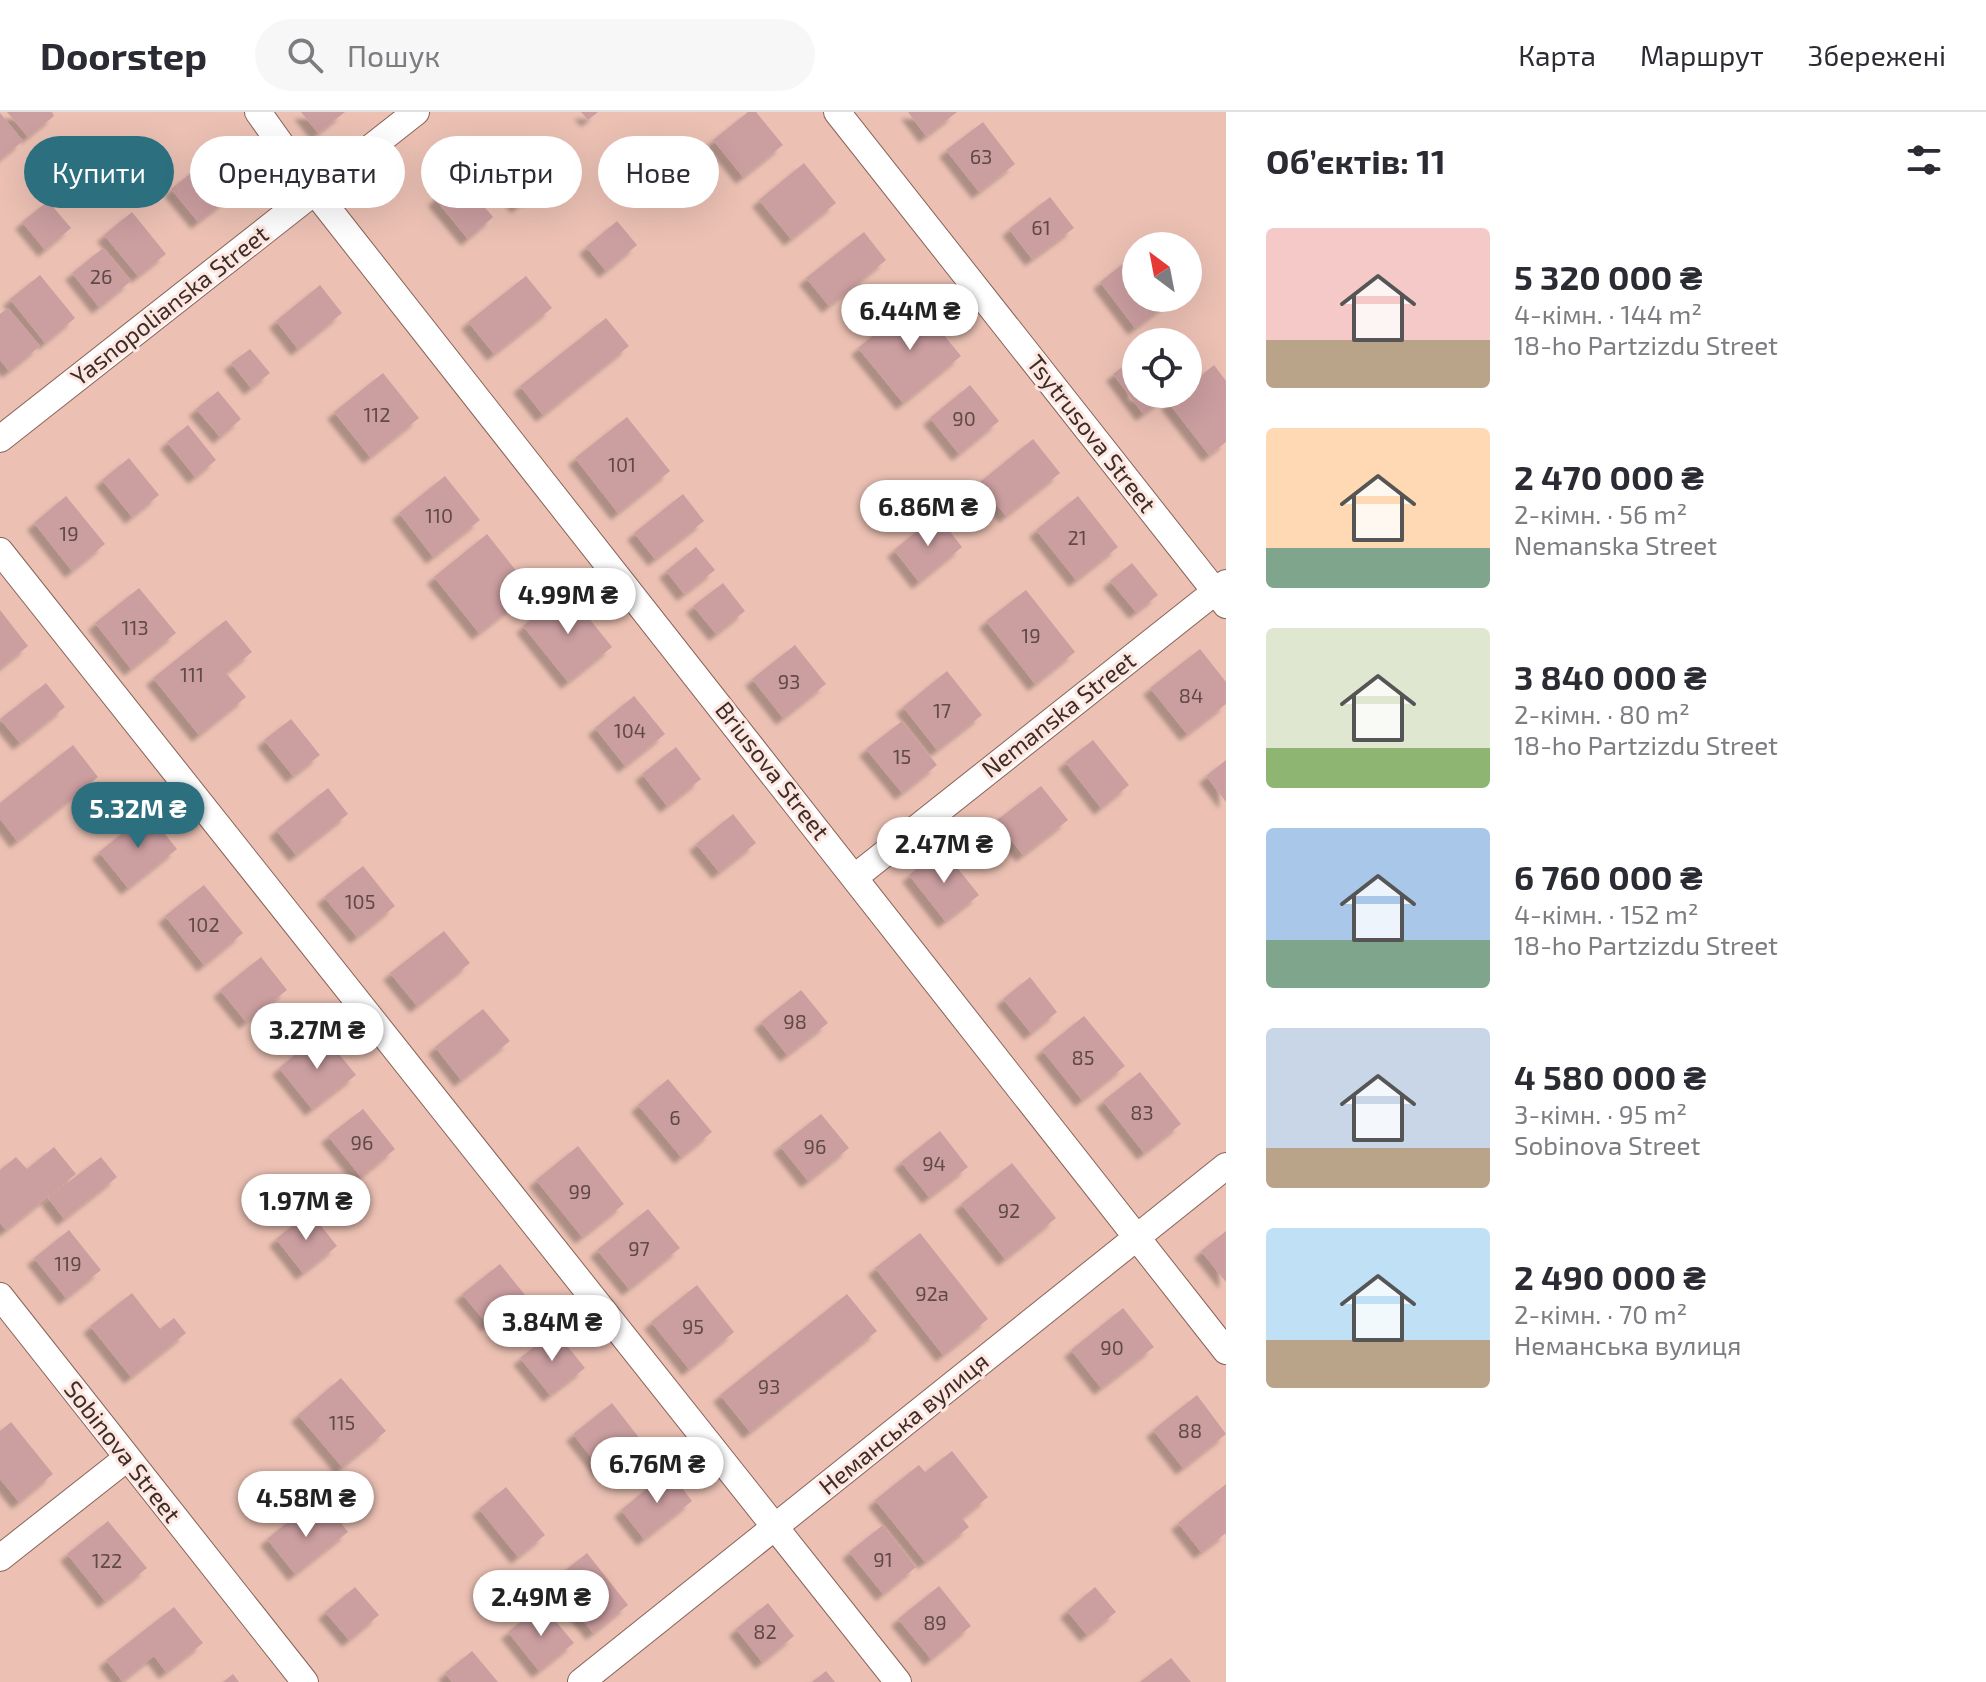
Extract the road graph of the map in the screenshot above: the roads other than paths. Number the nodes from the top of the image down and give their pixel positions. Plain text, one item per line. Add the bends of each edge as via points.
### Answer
1 (258, 112) edge
2 (416, 112) edge
3 (837, 112) edge
4 (275, 136) edge
5 (386, 136) edge
6 (295, 208) edge
7 (328, 208) edge
8 (0, 439) edge
9 (0, 551) edge
10 (1223, 593) edge
11 (855, 877) junction
12 (1226, 1166) edge
13 (1136, 1238) junction
14 (0, 1296) edge
15 (1226, 1351) edge
16 (127, 1458) junction
17 (775, 1527) junction
18 (0, 1558) edge
19 (305, 1682) edge
20 (581, 1682) edge
21 (898, 1682) edge

1 - 4 street, Briusova Street
2 - 5 street, Yasnopolianska Street
3 - 10 street, Tsytrusova Street
6 - 8 street, Yasnopolianska Street
7 - 11 street, Briusova Street
9 - 17 street
10 - 11 street, Nemanska Street
11 - 13 street, Briusova Street
12 - 13 street, Неманська вулиця
13 - 15 street, Briusova Street
13 - 17 street, Неманська вулиця
14 - 16 street, Sobinova Street
16 - 18 street
16 - 19 street, Sobinova Street
17 - 20 street, Неманська вулиця
17 - 21 street

